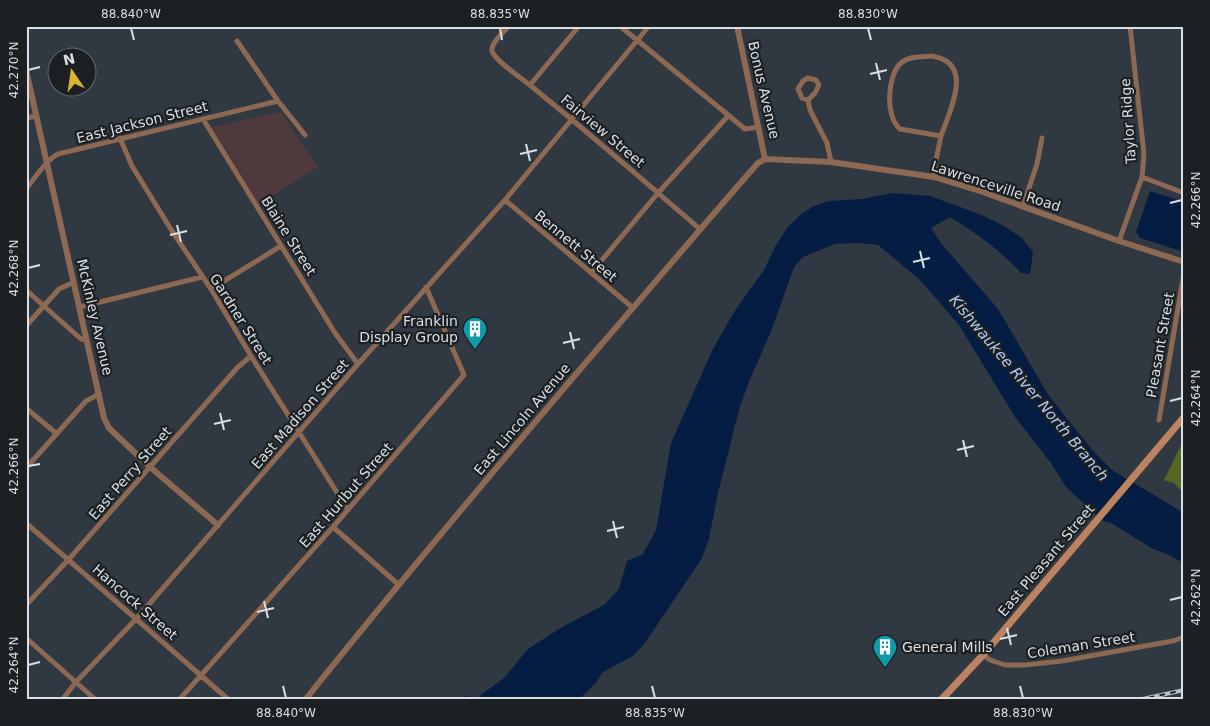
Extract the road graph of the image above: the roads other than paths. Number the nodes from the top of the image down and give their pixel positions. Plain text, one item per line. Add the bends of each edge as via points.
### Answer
1 (509, 26) edge
2 (579, 26) edge
3 (620, 26) edge
4 (649, 26) edge
5 (737, 26) edge
6 (1130, 26) edge
7 (238, 41) dead end
8 (636, 41) junction
9 (26, 70) edge
10 (530, 84) junction
11 (808, 100) junction
12 (278, 101) junction
13 (36, 116) junction
14 (728, 116) junction
15 (26, 118) edge
16 (203, 119) junction
17 (571, 119) junction
18 (759, 127) junction
19 (305, 135) dead end
20 (941, 136) junction
21 (120, 138) junction
22 (1042, 138) dead end
23 (765, 159) junction
24 (46, 162) junction
25 (831, 162) junction
26 (934, 177) junction
27 (1142, 177) junction
28 (26, 189) edge
29 (658, 193) junction
30 (1184, 193) edge
31 (504, 200) junction
32 (1023, 206) junction
33 (700, 229) junction
34 (1119, 241) junction
35 (281, 246) junction
36 (1184, 262) edge
37 (591, 273) junction
38 (1184, 273) edge
39 (202, 277) junction
40 (74, 282) junction
41 (426, 287) junction
42 (210, 289) junction
43 (26, 290) edge
44 (44, 306) junction
45 (80, 307) junction
46 (633, 308) junction
47 (26, 326) edge
48 (87, 340) junction
49 (250, 356) junction
50 (358, 364) junction
51 (99, 394) junction
52 (26, 408) edge
53 (1184, 417) edge
54 (1159, 420) dead end
55 (299, 433) junction
56 (57, 434) junction
57 (150, 466) junction
58 (26, 468) edge
59 (348, 510) junction
60 (26, 522) edge
61 (218, 525) junction
62 (333, 527) junction
63 (69, 559) junction
64 (398, 584) junction
65 (26, 605) edge
66 (137, 618) junction
67 (1184, 637) edge
68 (26, 638) edge
69 (983, 655) junction
70 (201, 676) junction
71 (76, 682) junction
72 (62, 700) edge
73 (96, 700) edge
74 (179, 700) edge
75 (229, 700) edge
76 (304, 700) edge
77 (941, 700) edge

1 - 10 street, Fairview Street via 493,44 492,50 500,61
2 - 10 street
3 - 8 street
4 - 8 street, East Madison Street
5 - 18 street, Bonus Avenue
6 - 27 street, Taylor Ridge via 1144,154
7 - 12 street
8 - 14 street
8 - 17 street, East Madison Street
9 - 13 street, McKinley Avenue
10 - 17 street, Fairview Street
11 - 11 street via 819,85 814,78 803,81 798,89 802,98
11 - 25 street via 827,143
12 - 16 street, East Jackson Street
12 - 19 street
13 - 15 street
13 - 24 street, McKinley Avenue
14 - 18 street via 745,129
14 - 29 street
16 - 21 street, East Jackson Street
16 - 35 street, Blaine Street
17 - 29 street, Fairview Street
17 - 31 street, East Madison Street
18 - 23 street, Bonus Avenue
20 - 20 street via 900,129 893,121 891,80 897,67 905,60 937,57 954,71 958,85
20 - 26 street
21 - 24 street, East Jackson Street via 58,154
21 - 39 street, Gardner Street via 132,166
22 - 32 street
23 - 25 street, Lawrenceville Road
23 - 33 street, East Lincoln Avenue
24 - 28 street, East Jackson Street
24 - 40 street, McKinley Avenue
25 - 26 street, Lawrenceville Road
26 - 32 street, Lawrenceville Road
27 - 30 street
27 - 34 street, Taylor Ridge
29 - 33 street, Fairview Street
29 - 37 street
31 - 37 street, Bennett Street
31 - 41 street, East Madison Street
32 - 34 street, Lawrenceville Road
33 - 46 street, East Lincoln Avenue
34 - 36 street, Lawrenceville Road
35 - 42 street
35 - 50 street, Blaine Street
37 - 46 street, Bennett Street
38 - 54 street, Pleasant Street
39 - 42 street, Gardner Street
39 - 45 street
40 - 44 street via 58,288
40 - 45 street, McKinley Avenue
41 - 50 street, East Madison Street
41 - 59 street, East Hurlbut Street via 464,374
42 - 49 street, Gardner Street
43 - 44 street
44 - 47 street
44 - 48 street via 80,339
45 - 48 street, McKinley Avenue
46 - 64 street, East Lincoln Avenue
48 - 51 street, McKinley Avenue
49 - 55 street, Gardner Street
49 - 57 street, East Perry Street
50 - 55 street, East Madison Street
51 - 56 street via 89,398
51 - 57 street, McKinley Avenue via 104,418 110,428
52 - 56 street
53 - 69 main road, East Pleasant Street
55 - 59 street, Gardner Street
55 - 61 street, East Madison Street
56 - 58 street
57 - 61 street, McKinley Avenue
57 - 63 street, East Perry Street
59 - 62 street, East Hurlbut Street
60 - 63 street, Hancock Street
61 - 66 street, East Madison Street
62 - 64 street
62 - 70 street, East Hurlbut Street
63 - 65 street, East Perry Street
63 - 66 street, Hancock Street
64 - 76 street, East Lincoln Avenue
66 - 70 street, Hancock Street
66 - 71 street, East Madison Street
67 - 69 street, Coleman Street via 1025,666 1005,665
68 - 71 street
69 - 77 main road, East Pleasant Street
70 - 74 street, East Hurlbut Street
70 - 75 street, Hancock Street
71 - 72 street, East Madison Street
71 - 73 street

